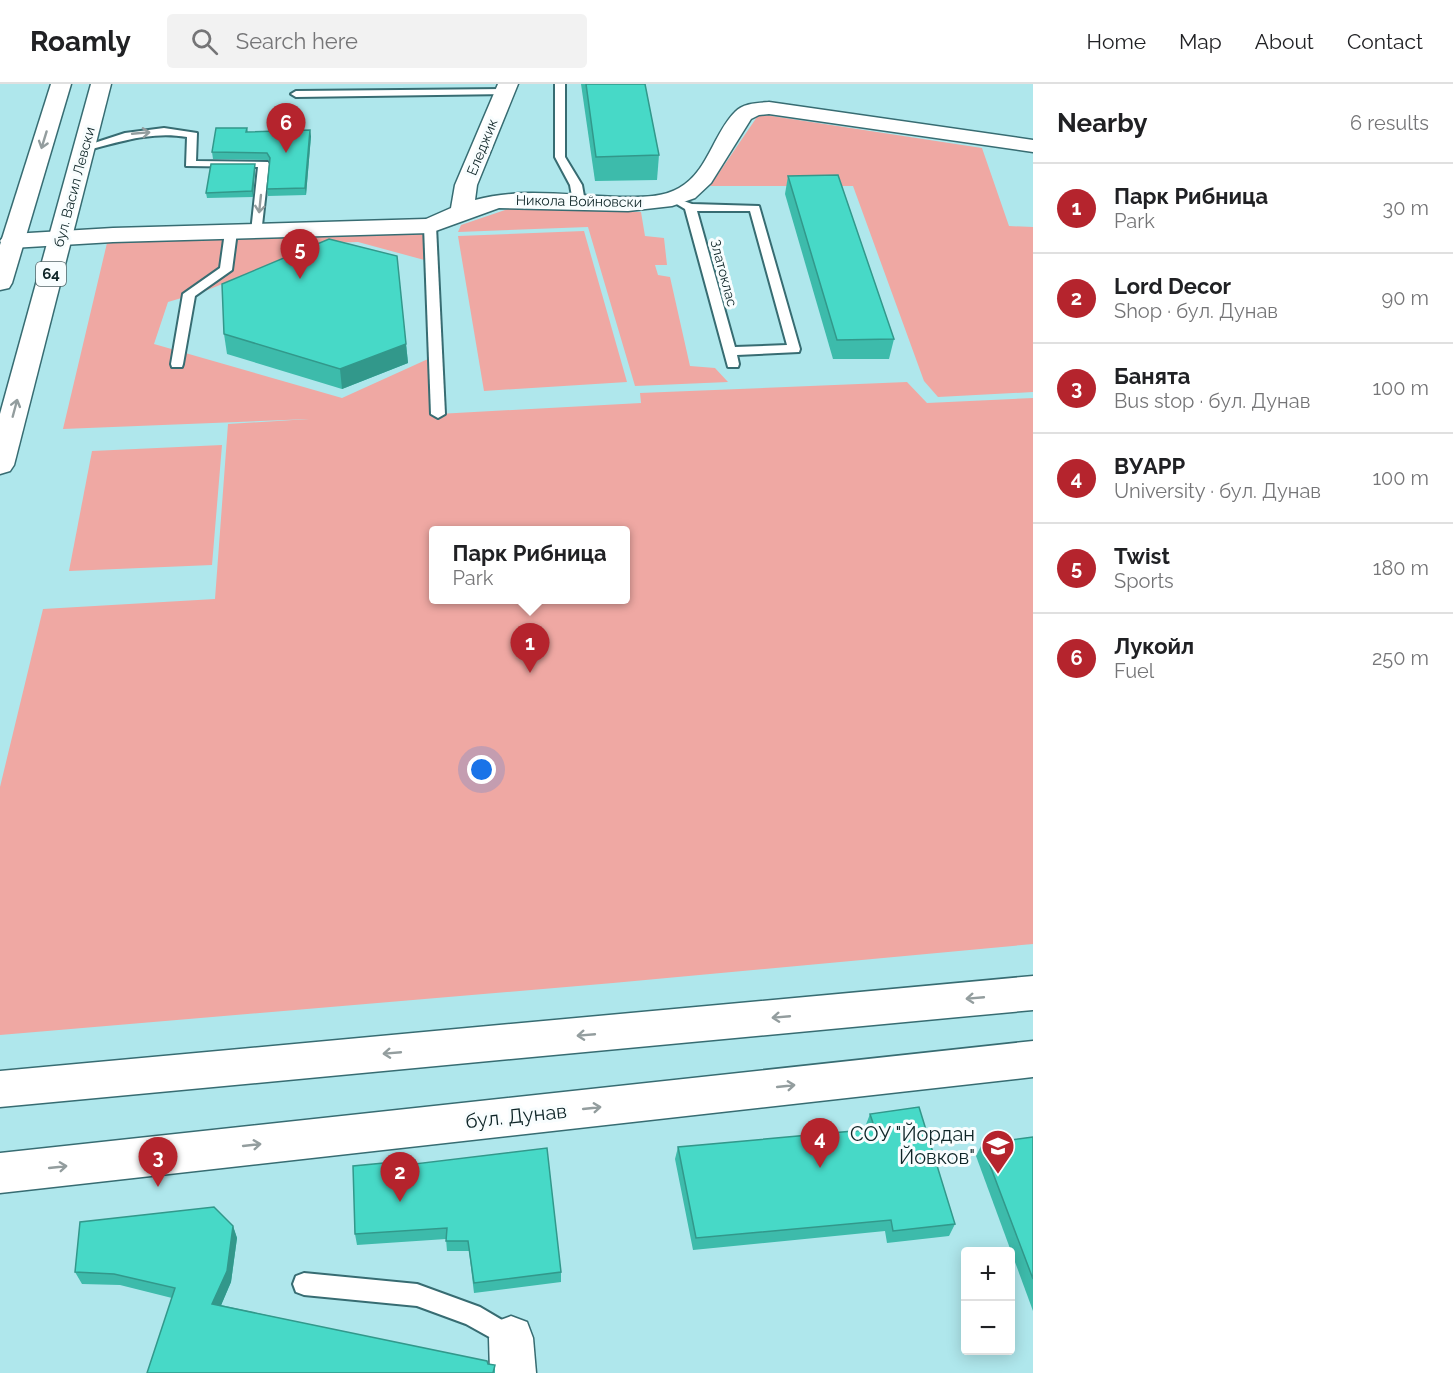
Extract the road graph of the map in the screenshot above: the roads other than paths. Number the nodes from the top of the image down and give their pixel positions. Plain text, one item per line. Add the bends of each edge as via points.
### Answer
1 (61, 84) edge
2 (101, 84) edge
3 (560, 84) edge
4 (506, 88) edge
5 (296, 94) dead end
6 (1033, 146) edge
7 (84, 148) junction
8 (579, 202) junction
9 (683, 203) junction
10 (462, 211) junction
11 (430, 226) junction
12 (231, 232) junction
13 (257, 232) junction
14 (60, 238) junction
15 (12, 241) junction
16 (0, 284) edge
17 (729, 351) junction
18 (177, 364) dead end
19 (733, 364) dead end
20 (438, 414) dead end
21 (0, 465) edge
22 (1033, 993) edge
23 (1033, 1059) edge
24 (0, 1089) edge
25 (0, 1173) edge
26 (304, 1284) dead end
27 (512, 1355) edge

1 -> 15 main road
2 - 7 main road, бул. Васил Левски / 64
3 - 8 lane via 560,157 576,185
4 - 5 lane
4 - 10 main road, Еледжик via 466,185
6 - 9 main road, Никола Войновски via 770,108 754,109 743,115
7 -> 13 lane via 135,132 175,131 193,135 190,164 264,164
7 - 14 main road, бул. Васил Левски / 64
8 - 9 main road, Никола Войновски
8 - 10 main road, Никола Войновски via 507,200
9 - 17 lane, Златоклас
9 - 17 lane via 755,208 794,349
10 - 11 main road, Никола Войновски
11 - 13 main road, Никола Войновски
11 - 20 lane
12 - 13 main road, Никола Войновски
12 - 14 main road, Никола Войновски
12 - 18 lane via 226,270 189,294
14 - 15 main road, Никола Войновски
21 -> 14 main road, бул. Васил Левски / 64
15 - 16 main road
17 - 19 lane, Златоклас
22 -> 24 main road
25 -> 23 main road, бул. Дунав
26 - 27 lane via 417,1295 472,1315

